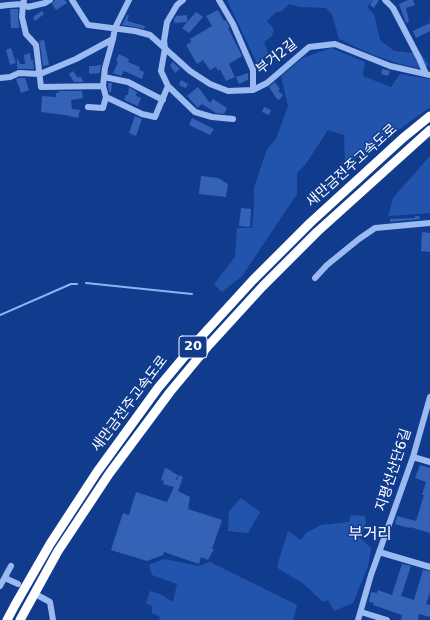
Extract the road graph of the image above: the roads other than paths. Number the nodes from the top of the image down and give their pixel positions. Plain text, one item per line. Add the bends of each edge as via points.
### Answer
1 (50, 0) edge
2 (72, 0) edge
3 (129, 0) edge
4 (183, 0) edge
5 (219, 0) edge
6 (385, 0) edge
7 (23, 2) edge
8 (0, 6) edge
9 (115, 28) junction
10 (113, 39) junction
11 (165, 48) junction
12 (40, 74) junction
13 (428, 74) edge
14 (104, 77) junction
15 (0, 78) edge
16 (103, 86) junction
17 (168, 86) junction
18 (253, 90) junction
19 (106, 97) junction
20 (163, 100) junction
21 (88, 107) dead end
22 (430, 116) edge
23 (233, 119) dead end
24 (430, 130) edge
25 (430, 223) edge
26 (315, 278) dead end
27 (430, 397) edge
28 (412, 457) junction
29 (430, 462) edge
30 (379, 552) junction
31 (11, 566) dead end
32 (430, 567) edge
33 (5, 578) junction
34 (18, 584) dead end
35 (0, 586) edge
36 (40, 596) dead end
37 (361, 612) junction
38 (7, 620) edge
39 (20, 620) edge
40 (53, 620) edge
41 (358, 620) edge
42 (387, 620) edge

1 - 7 street via 28,7
2 - 9 street, 부거2길 via 88,25
3 - 9 street
4 - 11 street via 167,22
5 - 18 street via 233,24 253,70
6 - 13 street via 393,8
7 - 8 street
7 - 12 street via 22,17 26,34 36,45
9 - 10 street
9 - 11 street, 부거2길 via 150,35
10 - 12 street via 76,59
10 - 14 street
11 - 17 street via 161,71
11 - 18 street, 부거2길 via 190,71 210,84 228,91
12 - 15 street via 19,73 10,78
12 - 16 street via 41,87
13 - 18 street, 부거2길 via 390,66 335,44 309,47 267,83
14 - 16 street
14 - 20 street via 128,82
16 - 19 street
17 - 20 street
17 - 23 street via 195,112
19 - 20 street via 142,114 155,117
19 - 21 street via 102,108
22 - 38 highway, 새만금전주고속도로 / 20 via 310,223 199,339 158,388 97,472 50,544
24 - 39 highway, 새만금전주고속도로 / 20 via 317,232 209,344 109,474 58,551
25 - 26 street via 375,228 326,265
27 - 28 street, 지평선산단6길
28 - 29 street
28 - 30 street, 지평선산단6길
30 - 32 street
30 - 37 street, 지평선산단6길
31 - 33 street
33 - 34 street
33 - 35 street
36 - 40 street via 50,602
37 - 41 street, 지평선산단6길
37 - 42 street

